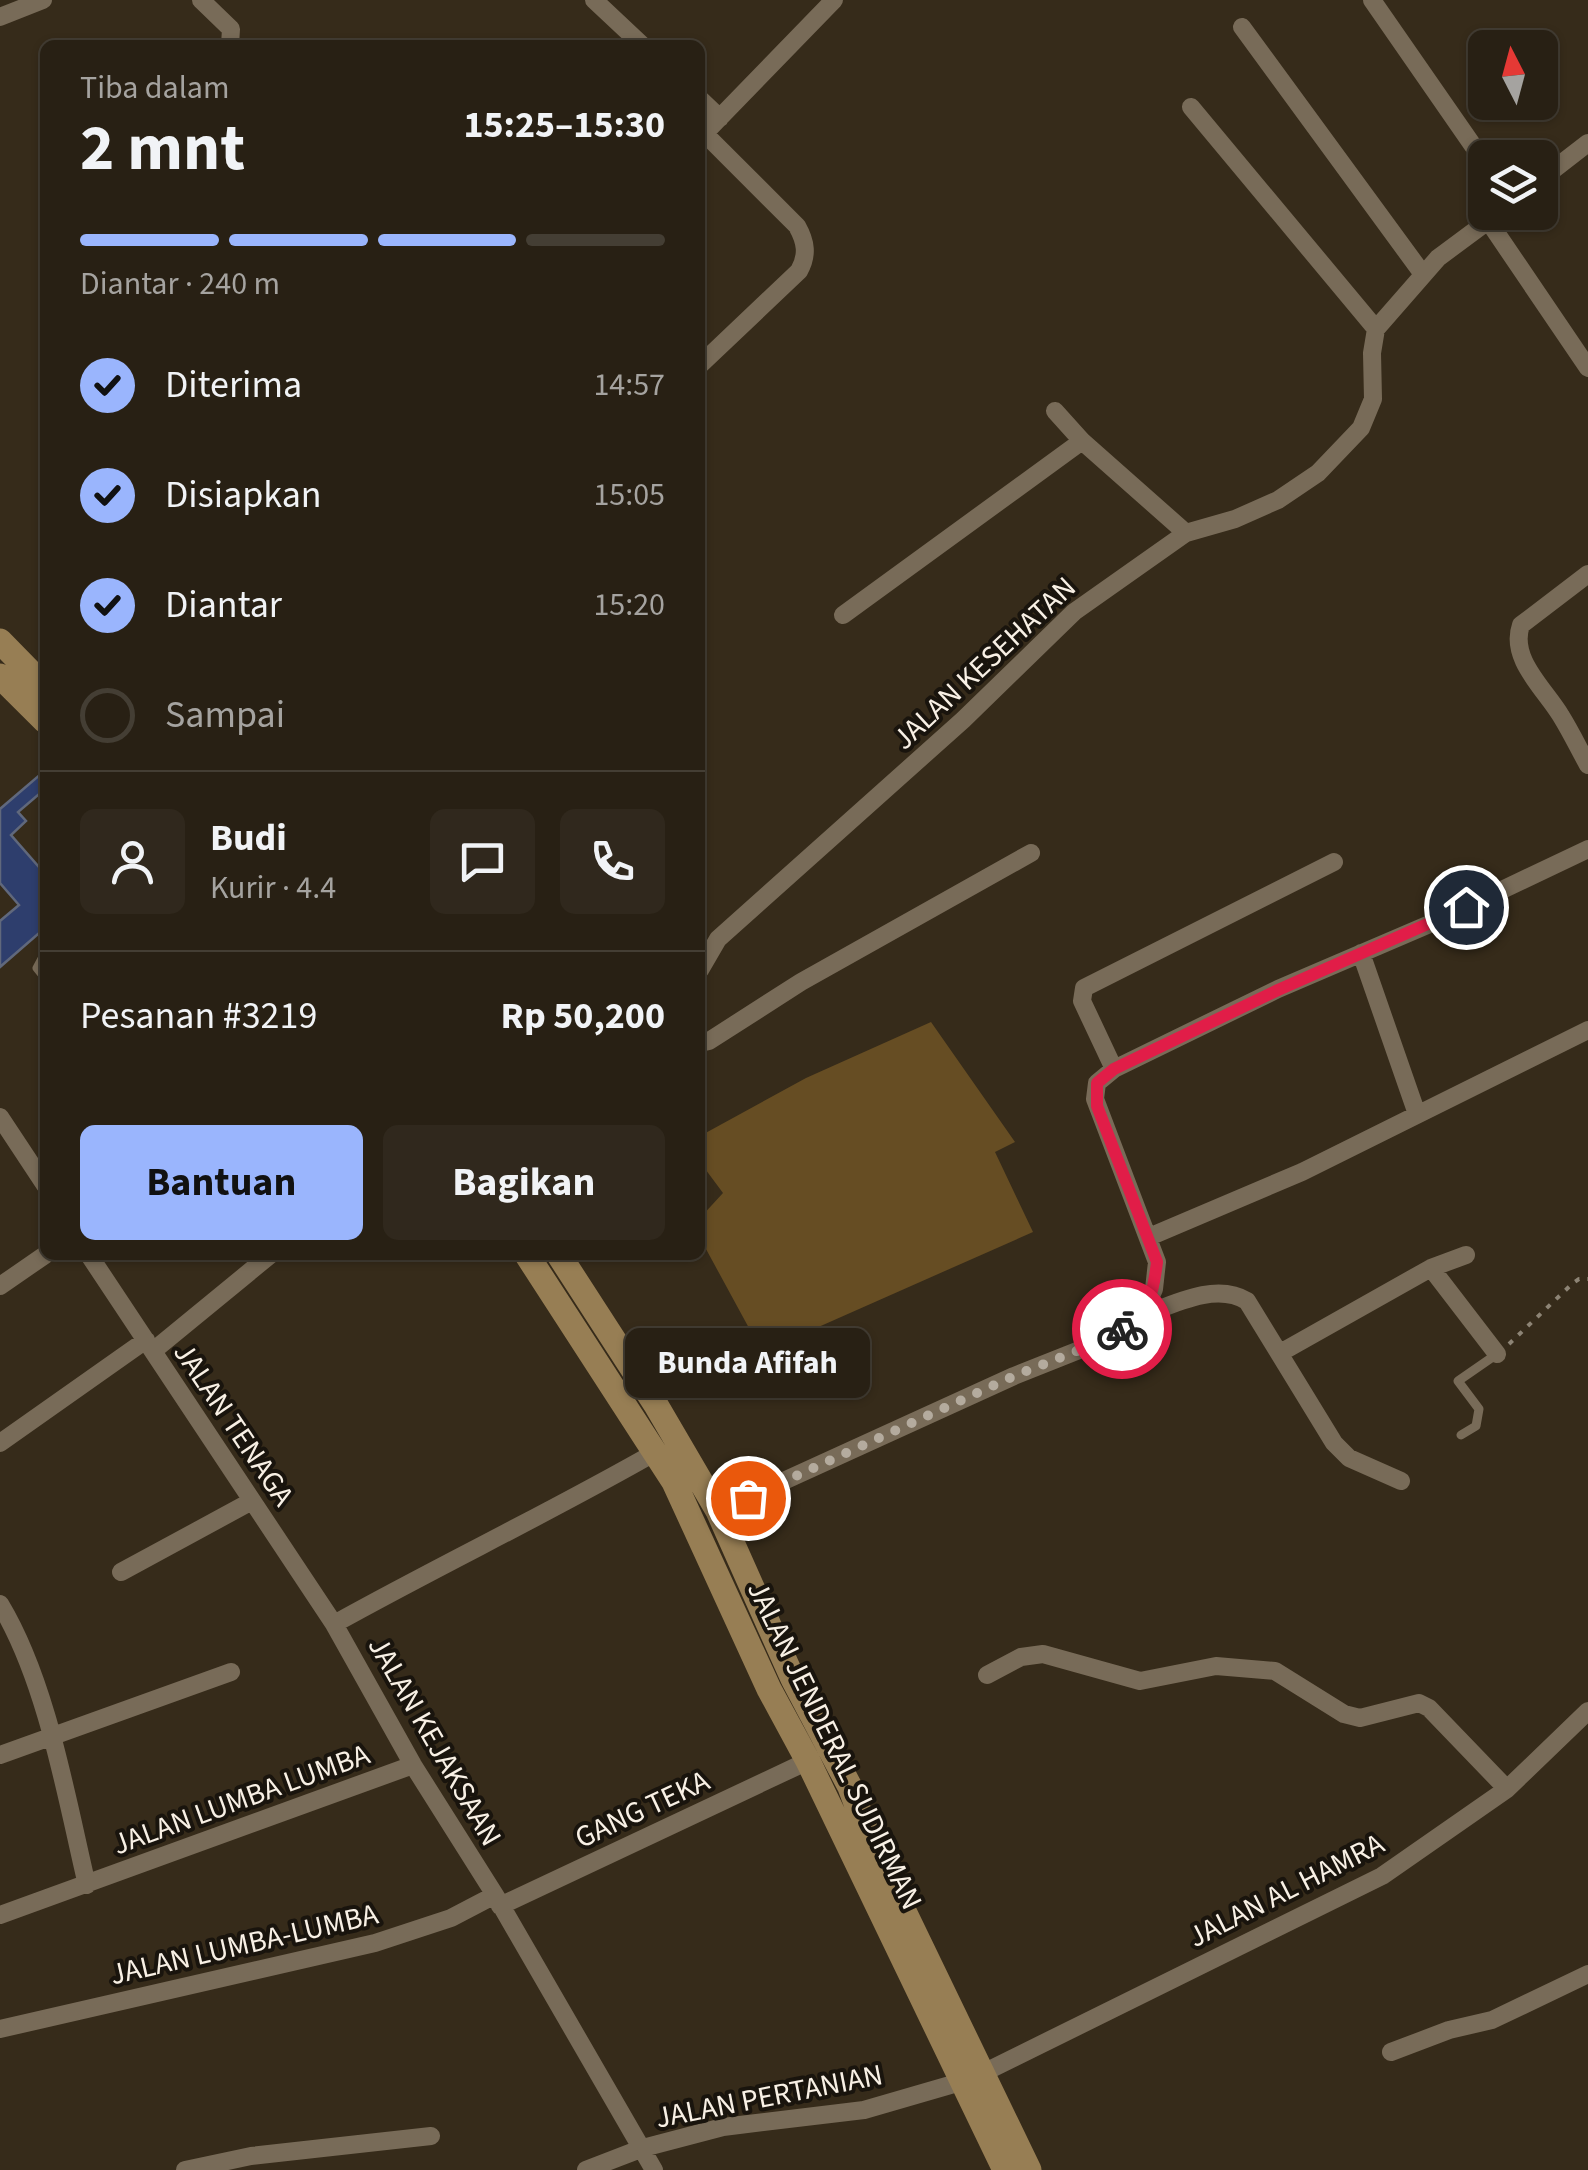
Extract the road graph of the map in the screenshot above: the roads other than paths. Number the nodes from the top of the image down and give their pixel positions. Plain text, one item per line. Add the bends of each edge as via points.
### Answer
1 (43, 0) edge
2 (201, 0) edge
3 (594, 0) edge
4 (834, 0) edge
5 (1372, 0) edge
6 (0, 17) edge
7 (1242, 28) dead end
8 (230, 40) edge
9 (637, 40) edge
10 (705, 104) edge
11 (1191, 108) dead end
12 (720, 118) junction
13 (705, 133) edge
14 (705, 139) edge
15 (1469, 140) edge
16 (1588, 143) edge
17 (1558, 166) edge
18 (1478, 230) edge
19 (1503, 230) edge
20 (1422, 274) junction
21 (1376, 329) junction
22 (705, 360) edge
23 (1587, 364) edge
24 (1055, 411) dead end
25 (1082, 441) junction
26 (1186, 534) junction
27 (1588, 574) edge
28 (844, 614) dead end
29 (0, 641) edge
30 (0, 676) edge
31 (40, 682) edge
32 (40, 716) edge
33 (1588, 765) edge
34 (1588, 849) edge
35 (1031, 853) dead end
36 (1334, 862) dead end
37 (1361, 954) junction
38 (705, 962) edge
39 (1588, 1030) edge
40 (705, 1041) edge
41 (1114, 1069) junction
42 (1417, 1114) junction
43 (3, 1119) edge
44 (40, 1177) edge
45 (1149, 1237) junction
46 (1466, 1255) dead end
47 (40, 1258) edge
48 (93, 1260) edge
49 (263, 1260) edge
50 (530, 1260) edge
51 (561, 1260) edge
52 (1431, 1268) junction
53 (0, 1286) edge
54 (1142, 1316) junction
55 (149, 1345) junction
56 (1280, 1353) junction
57 (1497, 1354) joint
58 (1460, 1435) dead end
59 (0, 1443) edge
60 (654, 1452) junction
61 (1401, 1481) dead end
62 (252, 1501) junction
63 (718, 1511) junction
64 (122, 1572) dead end
65 (0, 1604) edge
66 (334, 1624) junction
67 (231, 1672) dead end
68 (987, 1675) dead end
69 (781, 1684) junction
70 (1588, 1711) edge
71 (52, 1737) junction
72 (0, 1756) edge
73 (808, 1761) junction
74 (413, 1765) junction
75 (1507, 1789) junction
76 (87, 1885) junction
77 (497, 1900) junction
78 (0, 1915) edge
79 (1588, 1974) edge
80 (0, 2029) edge
81 (1390, 2052) dead end
82 (972, 2078) junction
83 (431, 2136) dead end
84 (643, 2148) junction
85 (185, 2170) edge
86 (586, 2170) edge
87 (654, 2170) edge
88 (1006, 2170) edge
89 (1029, 2170) edge

1 - 6 street
2 - 8 street via 231,29
3 - 9 street
4 - 12 street
5 - 15 street
7 - 20 street
10 - 12 street
11 - 21 street
12 - 13 street
14 - 22 street via 797,226 805,253 799,271
16 - 17 street
18 - 20 street
19 - 23 street
20 - 21 street
21 - 26 street, JALAN KESEHATAN via 1373,399 1361,428 1318,472 1278,500
24 - 25 street
25 - 26 street
25 - 28 street
26 - 38 street, JALAN KESEHATAN via 1074,612 718,940
27 - 33 street via 1530,616 1518,642
29 - 31 street
30 - 32 street
34 - 37 street
35 - 40 street
36 - 41 street via 1084,988 1082,1001
37 - 41 street
37 - 42 street
39 - 42 street
41 - 45 street via 1097,1083 1095,1098
42 - 45 street
43 - 44 street
45 - 54 street via 1157,1262
46 - 52 street
47 - 53 street
48 - 55 street, JALAN TENAGA
49 - 55 street
50 - 60 street, JALAN JENDERAL SUDIRMAN
51 - 63 street, JALAN JENDERAL SUDIRMAN
52 - 56 street
52 - 57 street
54 - 56 street via 1234,1293 1246,1300
54 - 63 street via 1107,1339
55 - 59 street
55 - 62 street, JALAN TENAGA
56 - 61 street via 1334,1443 1349,1458
57 - 58 lane via 1458,1381 1478,1408 1476,1426
60 - 66 street, JALAN KEJAKSAAN
60 - 69 street, JALAN JENDERAL SUDIRMAN
62 - 64 street
62 - 66 street, JALAN TENAGA
63 - 69 street, JALAN JENDERAL SUDIRMAN
65 - 71 street
66 - 74 street, JALAN KEJAKSAAN
67 - 71 street
68 - 75 street via 1043,1654 1140,1681 1216,1666 1276,1671 1360,1718 1419,1703
69 - 73 street, JALAN JENDERAL SUDIRMAN
69 - 82 street, JALAN JENDERAL SUDIRMAN via 850,1787
70 - 75 street, JALAN AL HAMRA
71 - 72 street
71 - 76 street
73 - 77 street, GANG TEKA
73 - 82 street, JALAN JENDERAL SUDIRMAN
74 - 76 street, JALAN LUMBA LUMBA
74 - 77 street, JALAN KEJAKSAAN
75 - 82 street, JALAN AL HAMRA via 1382,1876
76 - 78 street, JALAN LUMBA LUMBA
77 - 80 street, JALAN LUMBA-LUMBA via 375,1943
77 - 84 street, JALAN KEJAKSAAN
79 - 81 street via 1492,2020
82 - 84 street, JALAN PERTANIAN via 864,2110 723,2127
82 - 88 street, JALAN JENDERAL SUDIRMAN
82 - 89 street, JALAN JENDERAL SUDIRMAN
83 - 85 street
84 - 86 street, JALAN PERTANIAN
84 - 87 street, JALAN KEJAKSAAN

